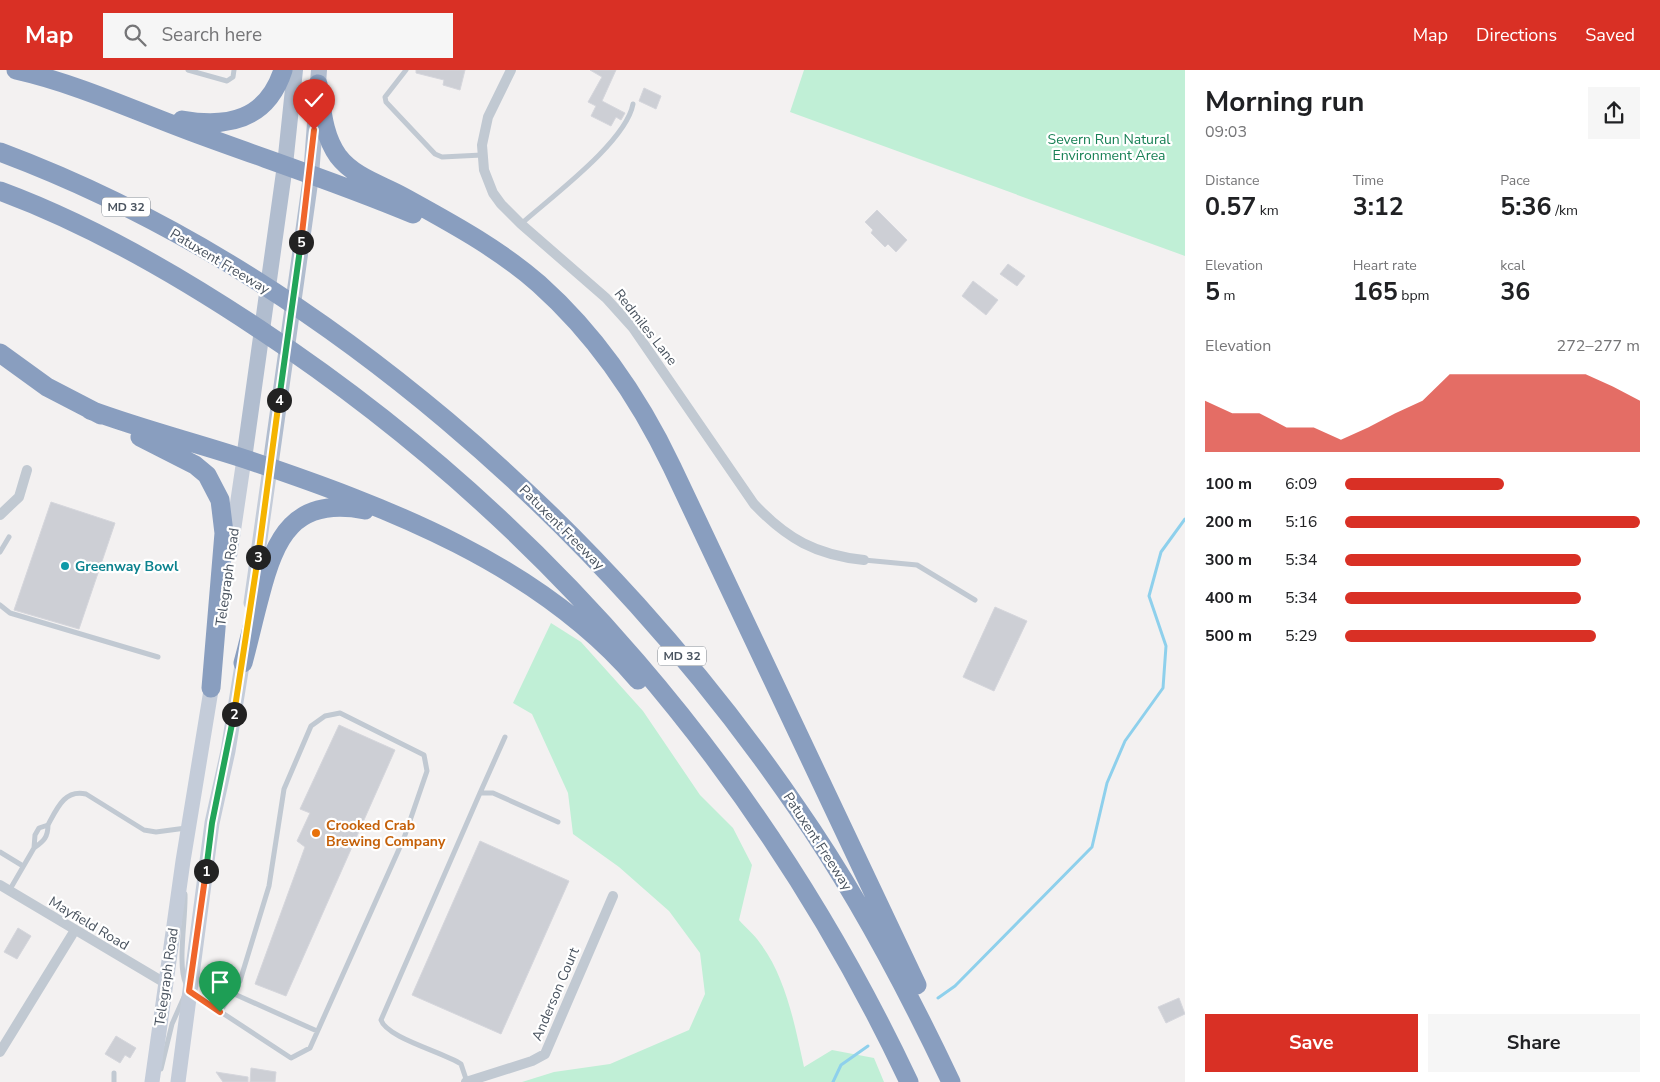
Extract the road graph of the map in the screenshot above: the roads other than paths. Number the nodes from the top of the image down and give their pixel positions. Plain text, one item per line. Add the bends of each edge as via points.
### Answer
1 (16, 70) edge
2 (188, 70) edge
3 (234, 70) edge
4 (282, 70) edge
5 (295, 70) edge
6 (406, 70) edge
7 (511, 70) edge
8 (319, 77) edge
9 (633, 104) dead end
10 (153, 115) junction
11 (0, 152) edge
12 (482, 155) junction
13 (285, 165) junction
14 (311, 176) junction
15 (0, 191) edge
16 (521, 224) junction
17 (486, 244) junction
18 (0, 353) edge
19 (90, 410) junction
20 (244, 459) junction
21 (270, 468) junction
22 (27, 470) dead end
23 (0, 515) edge
24 (406, 521) junction
25 (9, 538) dead end
26 (0, 552) edge
27 (864, 560) joint
28 (975, 600) dead end
29 (0, 605) edge
30 (158, 657) dead end
31 (243, 663) junction
32 (211, 688) junction
33 (505, 737) dead end
34 (480, 793) junction
35 (558, 822) dead end
36 (48, 824) junction
37 (189, 828) junction
38 (768, 831) junction
39 (34, 848) junction
40 (0, 852) edge
41 (183, 861) junction
42 (23, 866) junction
43 (5, 888) edge
44 (612, 896) dead end
45 (74, 930) junction
46 (165, 983) junction
47 (189, 991) junction
48 (232, 993) junction
49 (220, 1012) junction
50 (318, 1031) junction
51 (0, 1052) edge
52 (114, 1074) dead end
53 (114, 1082) edge
54 (152, 1082) edge
55 (156, 1082) edge
56 (178, 1082) edge
57 (467, 1082) edge
58 (910, 1082) edge
59 (951, 1082) edge
60 (961, 1082) edge

1 - 10 highway via 67,84
2 - 3 lane via 226,81 233,78
4 - 10 highway via 274,90 247,117 215,124
5 - 13 main road, Telegraph Road
6 - 12 lane via 385,97 386,102 435,154 442,157
7 - 12 street, Redmiles Lane via 488,117
8 - 14 main road, Telegraph Road
8 - 17 highway via 329,141 347,166
9 - 16 lane via 630,117 613,142
10 - 13 highway
11 - 59 highway, Patuxent Freeway / MD 32 via 88,188 129,209 245,274 309,317 384,371 498,465 607,571 669,640 755,748 798,809 843,878 918,1012
12 - 16 street, Redmiles Lane via 485,175 493,192
13 - 14 highway
13 - 20 main road, Telegraph Road
14 - 17 highway
14 - 21 main road, Telegraph Road
15 - 38 highway, MD 32 via 76,223 178,277 303,358 444,468 521,538 644,668 728,774
16 - 27 street, Redmiles Lane via 606,298 633,328 754,504 780,530 833,556
17 - 60 highway via 539,284 590,337 617,371 656,434
18 - 19 highway via 47,387
19 - 20 highway
19 - 32 highway via 195,465 207,475 220,500 224,533
20 - 21 highway
20 - 32 main road, Telegraph Road
21 - 24 highway
21 - 31 main road, Telegraph Road
22 - 23 street via 19,497
24 - 31 highway via 367,510 336,507 322,509 294,523 280,537 273,551
24 - 38 highway via 450,541 561,608 635,676
25 - 26 lane
27 - 28 lane via 917,565
29 - 30 lane via 10,613
31 - 47 main road, Telegraph Road via 212,823
32 - 37 main road, Telegraph Road
33 - 34 lane
34 - 35 lane via 493,793
34 - 57 lane via 381,1020 383,1026 395,1033 461,1064
36 - 37 lane via 67,796 79,793 86,794 144,830 156,832
36 - 39 lane via 44,841
36 - 39 lane via 39,828
37 - 41 main road, Telegraph Road
38 - 58 highway, MD 32 via 848,961
39 - 42 lane
40 - 42 lane
41 - 46 main road, Telegraph Road
41 - 47 lane via 186,918 182,971
42 - 43 lane
43 - 45 street, Mayfield Road
44 - 57 street, Anderson Court via 545,1054
45 - 46 street, Mayfield Road
45 - 51 street
46 - 54 main road, Telegraph Road
47 - 49 lane
47 - 55 lane via 177,1009
47 - 56 main road, Telegraph Road
48 - 49 lane
48 - 50 lane
48 - 50 lane via 240,981 269,886 284,789 311,726 325,716 340,713 424,755 427,771 404,838
49 - 50 lane via 292,1058 310,1048
52 - 53 lane

